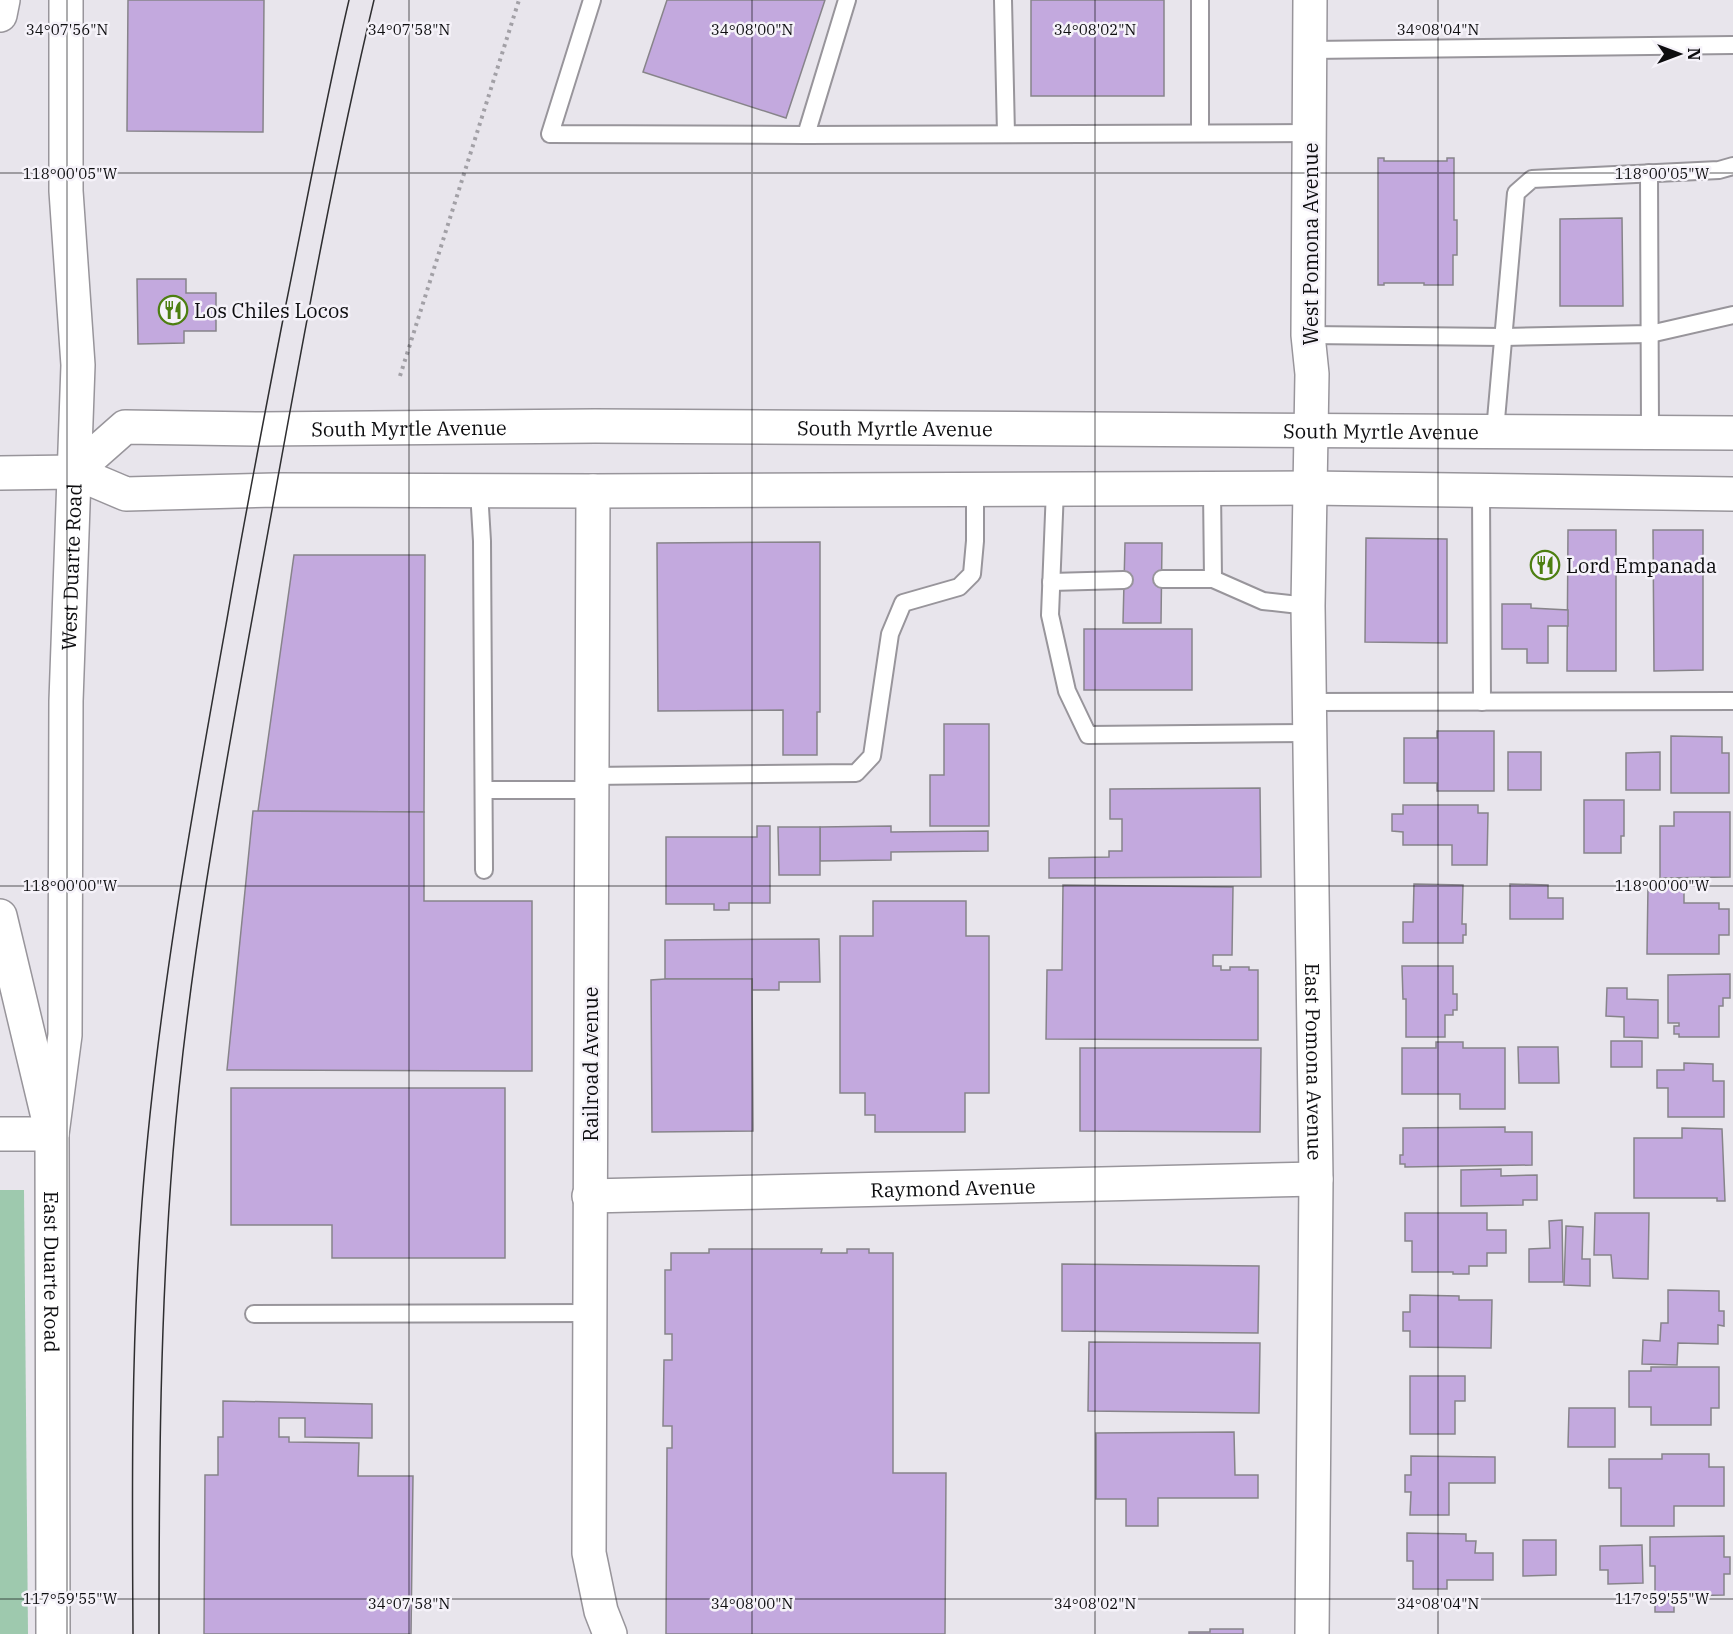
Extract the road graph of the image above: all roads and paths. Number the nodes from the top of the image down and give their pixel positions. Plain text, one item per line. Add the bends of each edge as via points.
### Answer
1 (3, 0) edge
2 (66, 0) edge
3 (519, 0) edge
4 (592, 0) edge
5 (847, 0) edge
6 (1003, 0) edge
7 (1200, 0) edge
8 (1310, 0) edge
9 (0, 15) edge
10 (1733, 45) edge
11 (1310, 50) junction
12 (1200, 133) junction
13 (1310, 133) junction
14 (1006, 134) junction
15 (806, 135) junction
16 (1733, 166) edge
17 (1649, 173) junction
18 (1733, 315) edge
19 (1650, 334) junction
20 (1308, 335) junction
21 (1504, 337) junction
22 (400, 376) dead end
23 (1311, 430) junction
24 (1495, 431) junction
25 (1650, 432) junction
26 (1733, 433) edge
27 (74, 472) junction
28 (0, 473) edge
29 (1309, 488) junction
30 (1055, 489) junction
31 (1212, 489) junction
32 (975, 490) junction
33 (479, 491) junction
34 (593, 491) junction
35 (1481, 491) junction
36 (1733, 494) edge
37 (1162, 579) dead end
38 (1213, 579) junction
39 (1124, 580) dead end
40 (1051, 582) junction
41 (1308, 606) junction
42 (1733, 701) edge
43 (1482, 702) junction
44 (1309, 718) junction
45 (591, 783) junction
46 (484, 790) junction
47 (484, 870) dead end
48 (0, 916) edge
49 (0, 1134) edge
50 (52, 1134) junction
51 (1316, 1179) junction
52 (589, 1196) junction
53 (589, 1313) junction
54 (254, 1314) dead end
55 (53, 1634) edge
56 (610, 1634) edge
57 (1312, 1634) edge

1 - 9 street
2 - 27 street, West Duarte Road via 66,191 78,365
3 - 22 path
4 - 15 lane via 550,134
5 - 15 lane
6 - 14 lane
7 - 12 lane
8 - 11 street, West Pomona Avenue
10 - 11 lane
11 - 13 street, West Pomona Avenue
12 - 13 lane
12 - 14 lane
13 - 20 street, West Pomona Avenue
14 - 15 lane
16 - 17 lane
17 - 19 lane
17 - 21 lane via 1532,179 1516,193
18 - 19 lane
19 - 21 lane
19 - 25 lane
20 - 21 lane
20 - 23 street, West Pomona Avenue
21 - 24 lane
23 - 24 street, South Myrtle Avenue
23 - 27 street, South Myrtle Avenue via 125,427
23 - 29 street, West Pomona Avenue
24 - 25 street, South Myrtle Avenue
25 - 26 street, South Myrtle Avenue
27 - 28 street
27 - 33 street via 126,494
27 - 50 street, West Duarte Road via 66,701 65,1035
29 - 31 street
29 - 35 street
29 - 41 street, East Pomona Avenue
30 - 31 street
30 - 32 street
30 - 40 lane
31 - 38 lane
32 - 34 street
32 - 45 lane via 972,574 959,587 903,603 890,634 872,756 856,773
33 - 34 street
33 - 46 lane
34 - 45 street, Railroad Avenue
35 - 36 street
35 - 43 lane
37 - 38 lane
38 - 41 lane via 1263,601
39 - 40 lane
40 - 44 lane via 1050,615 1067,691 1088,735
41 - 44 street, East Pomona Avenue
42 - 43 lane
43 - 44 lane
44 - 51 street, East Pomona Avenue
45 - 46 lane
45 - 52 street, Railroad Avenue
46 - 47 lane
48 - 50 street, East Duarte Road
49 - 50 street
50 - 55 street, East Duarte Road
51 - 52 street, Raymond Avenue
51 - 57 street, East Pomona Avenue
52 - 53 street, Railroad Avenue
53 - 54 lane
53 - 56 street, Railroad Avenue via 589,1553

